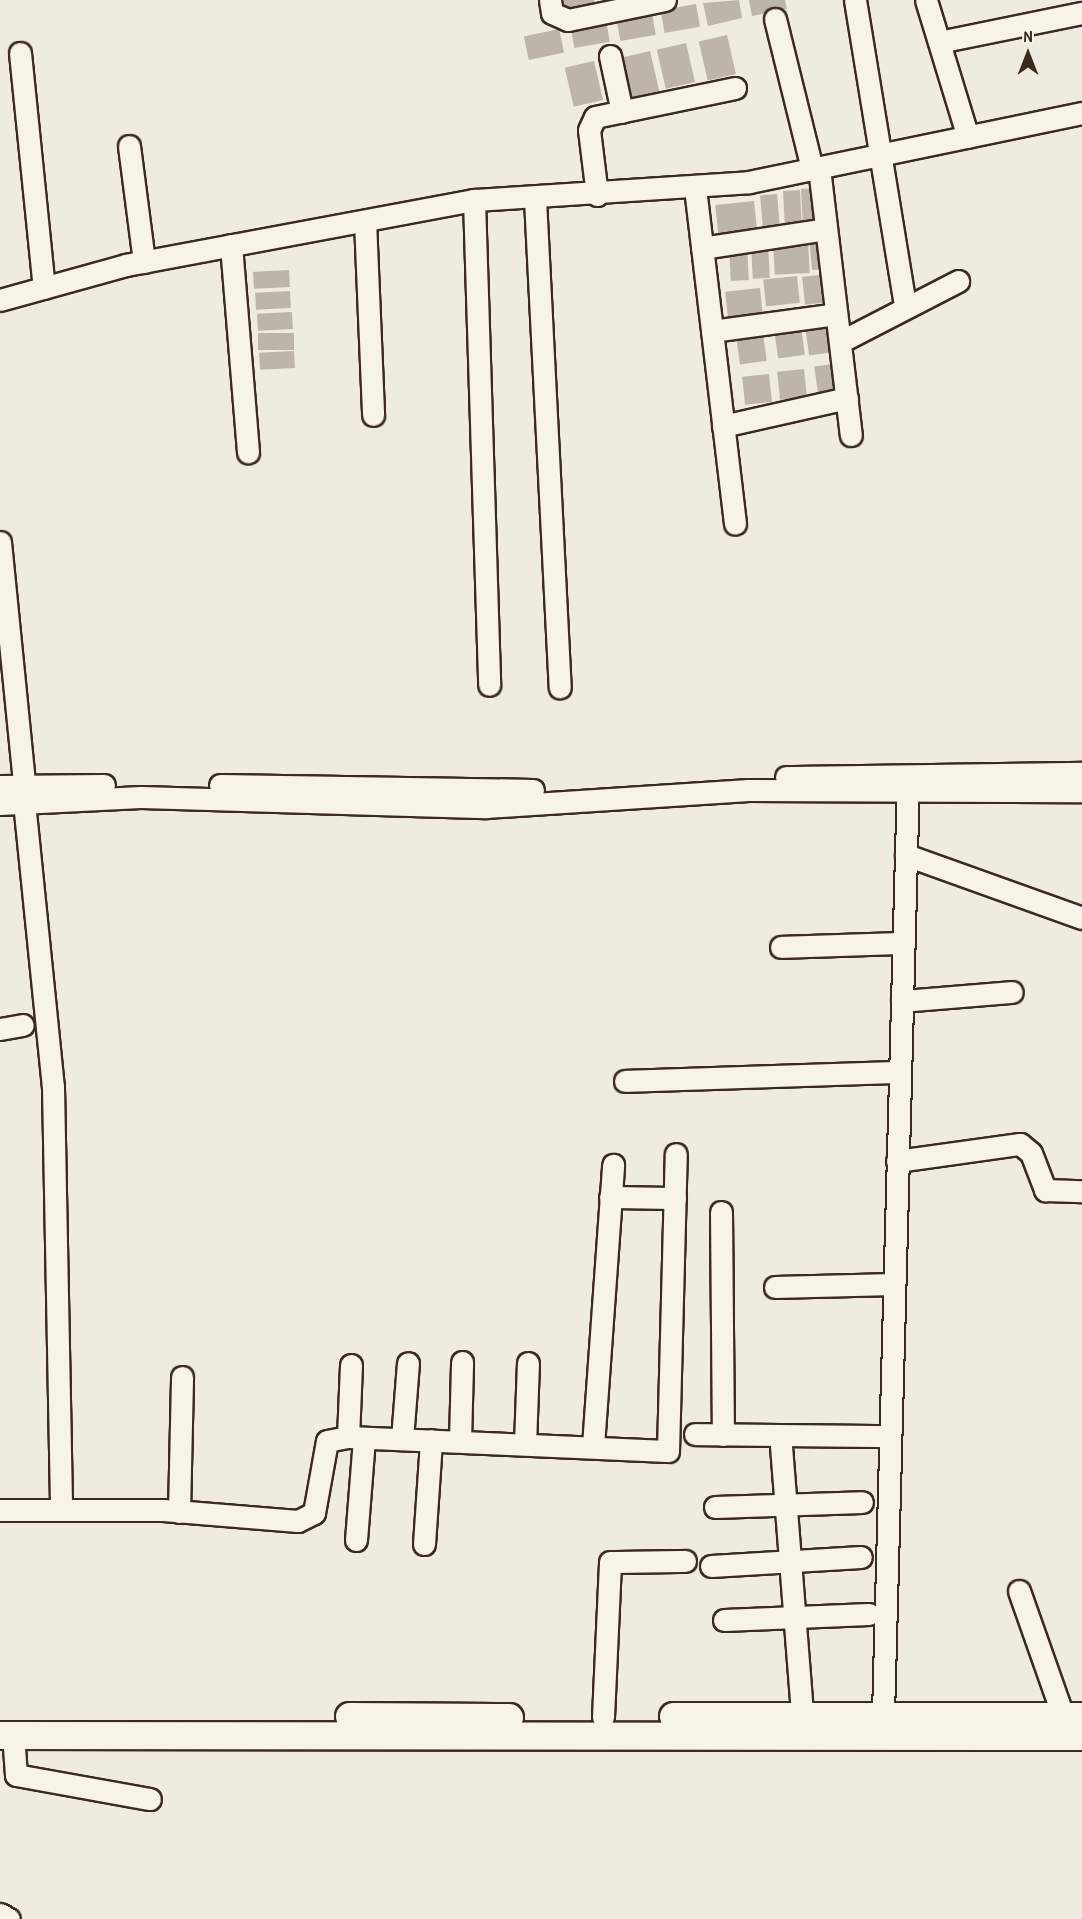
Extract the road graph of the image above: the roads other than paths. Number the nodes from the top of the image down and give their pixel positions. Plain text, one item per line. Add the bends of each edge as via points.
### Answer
1 (550, 0) edge
2 (665, 0) edge
3 (855, 0) edge
4 (926, 0) edge
5 (634, 3) edge
6 (1082, 13) edge
7 (776, 19) dead end
8 (939, 42) junction
9 (20, 54) dead end
10 (609, 56) dead end
11 (735, 88) dead end
12 (622, 112) junction
13 (1082, 113) edge
14 (968, 137) junction
15 (129, 146) dead end
16 (881, 154) junction
17 (815, 168) junction
18 (695, 188) junction
19 (597, 195) junction
20 (535, 199) junction
21 (474, 200) junction
22 (365, 221) junction
23 (826, 229) junction
24 (231, 245) junction
25 (702, 248) junction
26 (144, 262) junction
27 (958, 281) dead end
28 (44, 288) junction
29 (0, 300) edge
30 (905, 307) junction
31 (836, 314) junction
32 (712, 331) junction
33 (840, 342) junction
34 (846, 398) junction
35 (372, 415) dead end
36 (723, 426) junction
37 (851, 435) dead end
38 (249, 452) dead end
39 (735, 524) dead end
40 (0, 542) edge
41 (489, 685) dead end
42 (560, 687) dead end
43 (1082, 773) edge
44 (908, 781) junction
45 (0, 786) edge
46 (1082, 790) edge
47 (24, 793) junction
48 (0, 804) edge
49 (906, 855) junction
50 (1082, 918) edge
51 (904, 943) junction
52 (781, 948) dead end
53 (1012, 992) dead end
54 (902, 1001) junction
55 (22, 1025) dead end
56 (0, 1029) edge
57 (900, 1072) junction
58 (625, 1081) dead end
59 (676, 1154) dead end
60 (897, 1161) junction
61 (613, 1164) dead end
62 (1082, 1191) edge
63 (610, 1197) junction
64 (675, 1198) junction
65 (721, 1212) dead end
66 (893, 1284) junction
67 (775, 1287) dead end
68 (462, 1362) dead end
69 (408, 1363) dead end
70 (528, 1363) dead end
71 (351, 1365) dead end
72 (182, 1377) dead end
73 (696, 1434) dead end
74 (723, 1435) junction
75 (888, 1436) junction
76 (356, 1438) junction
77 (402, 1439) junction
78 (431, 1440) junction
79 (460, 1442) junction
80 (525, 1444) junction
81 (593, 1446) junction
82 (781, 1446) dead end
83 (862, 1502) dead end
84 (785, 1503) junction
85 (61, 1506) junction
86 (715, 1507) dead end
87 (0, 1510) edge
88 (179, 1512) junction
89 (356, 1540) dead end
90 (424, 1544) dead end
91 (861, 1557) dead end
92 (685, 1561) dead end
93 (790, 1562) junction
94 (711, 1566) dead end
95 (1019, 1591) dead end
96 (869, 1614) dead end
97 (795, 1617) junction
98 (724, 1620) dead end
99 (802, 1714) junction
100 (883, 1716) junction
101 (1072, 1716) edge
102 (603, 1717) junction
103 (147, 1724) junction
104 (4, 1728) edge
105 (1082, 1736) edge
106 (150, 1799) dead end
107 (0, 1914) edge
108 (8, 1919) edge

1 - 5 street via 552,12 568,20
2 - 5 street
3 - 16 street
4 - 8 street
6 - 8 street
7 - 17 street
8 - 14 street
9 - 28 street
10 - 12 street
11 - 12 street
12 - 19 street via 589,123
13 - 14 street
14 - 16 street
15 - 26 street
16 - 17 street
16 - 30 street
17 - 18 street
17 - 23 street
18 - 19 street
18 - 25 street
19 - 20 street
20 - 21 street
20 - 42 street
21 - 22 street
21 - 41 street
22 - 24 street
22 - 35 street
23 - 25 street
23 - 31 street
24 - 26 street
24 - 38 street
25 - 32 street
26 - 28 street
27 - 30 street
28 - 29 street
30 - 33 street
31 - 32 street
31 - 33 street
32 - 36 street
33 - 34 street
34 - 36 street
34 - 37 street
36 - 39 street
40 - 47 street
43 - 44 street
44 - 46 street
44 - 47 street via 510,791
44 - 49 street
45 - 47 street
47 - 48 street
47 - 85 street via 53,1087
49 - 50 street
49 - 51 street
51 - 52 street
51 - 54 street
53 - 54 street
54 - 57 street
55 - 56 street
57 - 58 street
57 - 60 street
59 - 64 street
60 - 62 street via 1020,1144 1031,1153 1045,1190
60 - 66 street
61 - 63 street
63 - 64 street
63 - 81 street
64 - 81 street via 668,1451
65 - 74 street
66 - 67 street
66 - 75 street
68 - 79 street
69 - 77 street
70 - 80 street
71 - 76 street
72 - 88 street
73 - 74 street
74 - 75 street
75 - 100 street
76 - 77 street
76 - 88 street via 327,1441 314,1513 308,1519
76 - 89 street
77 - 78 street
78 - 79 street
78 - 90 street
79 - 80 street
80 - 81 street
82 - 84 street
83 - 84 street
84 - 86 street
84 - 93 street
85 - 87 street
85 - 88 street
91 - 93 street
92 - 102 street via 610,1562
93 - 94 street
93 - 97 street
95 - 101 street
96 - 97 street
97 - 98 street
97 - 99 street
99 - 100 main road
99 - 102 main road
100 - 101 main road
102 - 103 main road
103 - 104 main road
103 - 105 main road
104 - 106 street via 16,1775
107 - 108 street

